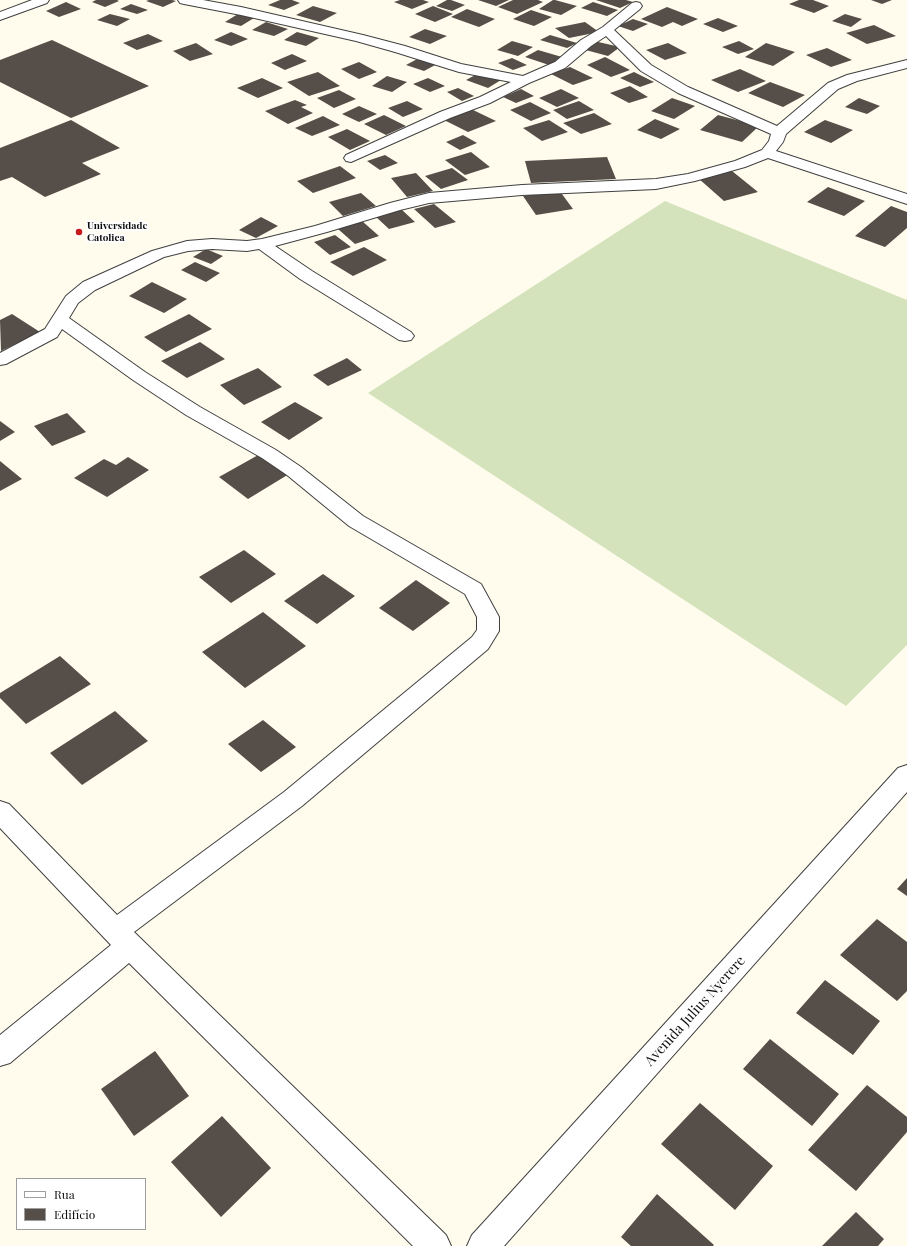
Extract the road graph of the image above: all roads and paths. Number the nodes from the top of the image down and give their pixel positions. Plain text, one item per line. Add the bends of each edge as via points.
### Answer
1 (43, 0) edge
2 (184, 0) edge
3 (636, 6) dead end
4 (0, 16) edge
5 (607, 30) junction
6 (907, 64) edge
7 (524, 80) junction
8 (779, 132) junction
9 (767, 152) junction
10 (351, 158) dead end
11 (907, 199) edge
12 (262, 244) junction
13 (61, 320) junction
14 (405, 336) dead end
15 (0, 360) edge
16 (907, 775) edge
17 (0, 811) edge
18 (122, 938) junction
19 (0, 1053) edge
20 (435, 1246) edge
21 (483, 1246) edge

1 - 4 street
2 - 7 street via 400,48 459,68
3 - 5 street
5 - 7 street via 586,43 560,65
5 - 8 street via 646,68 683,90
6 - 8 street via 852,78 833,86
7 - 10 street via 485,100 445,115
8 - 9 street via 776,142
9 - 11 street
9 - 12 street via 740,164 690,178 656,184 522,190 429,198 321,230
12 - 13 street via 187,246 158,254 89,286 72,300
12 - 14 street via 306,275
13 - 15 street via 51,333
13 - 18 street via 193,411 269,454 356,521 473,589 488,617 488,631 480,643
16 - 21 street, Avenida Julius Nyerere
17 - 18 street
18 - 19 street
18 - 20 street

